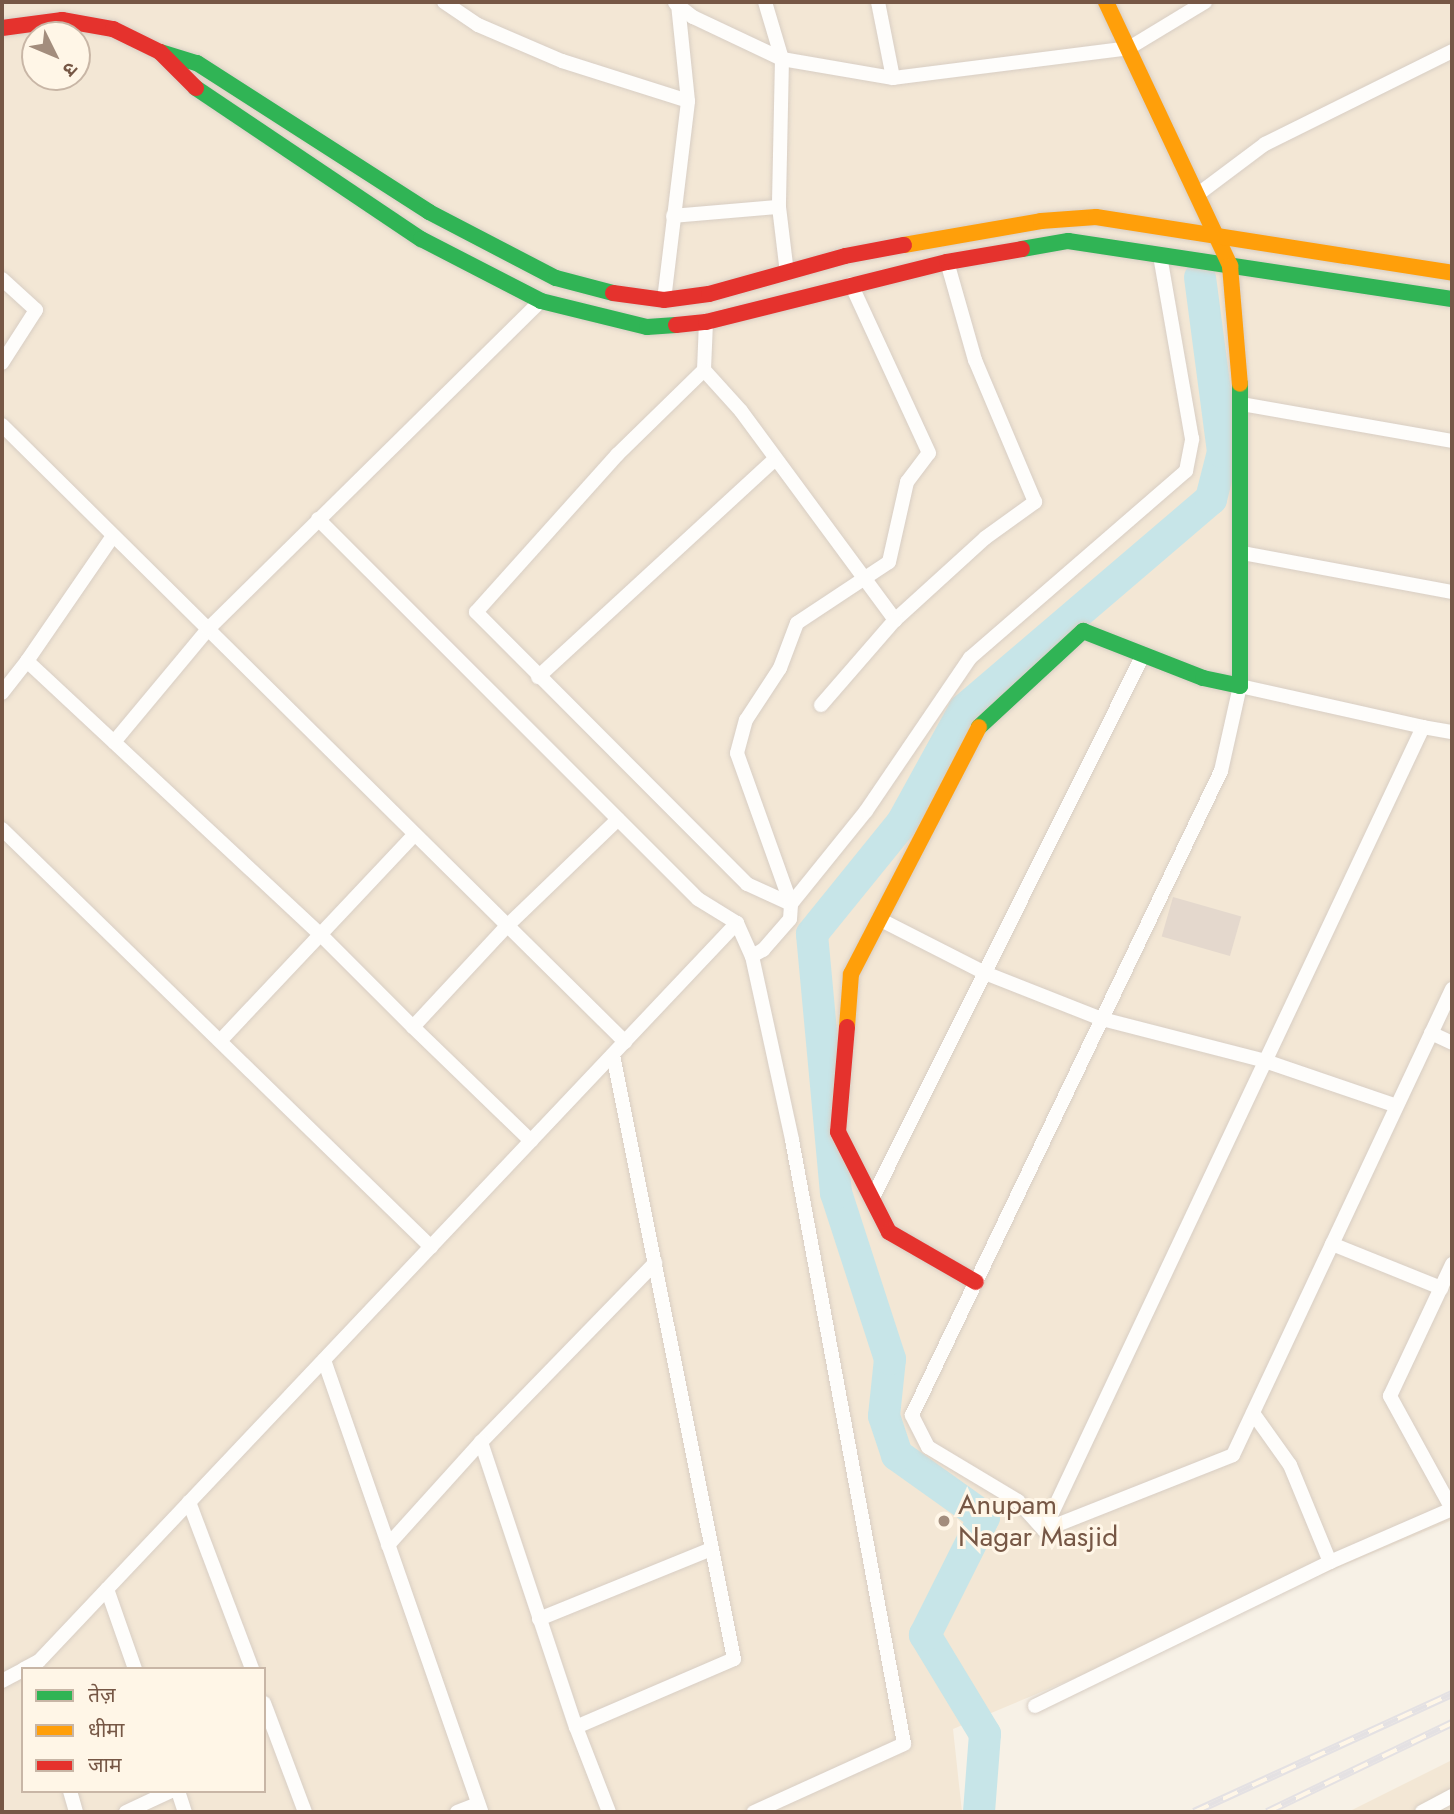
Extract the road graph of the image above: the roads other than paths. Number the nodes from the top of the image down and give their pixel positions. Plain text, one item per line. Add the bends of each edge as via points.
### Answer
1 (444, 2) edge
2 (765, 2) edge
3 (878, 2) edge
4 (1106, 2) edge
5 (1205, 2) edge
6 (676, 4) edge
7 (2, 28) edge
8 (1129, 48) junction
9 (1452, 51) edge
10 (160, 52) junction
11 (782, 59) junction
12 (893, 78) junction
13 (688, 101) junction
14 (1198, 195) junction
15 (779, 207) junction
16 (673, 216) junction
17 (1219, 238) junction
18 (1160, 255) junction
19 (947, 262) junction
20 (1230, 266) junction
21 (787, 273) junction
22 (1452, 274) edge
23 (556, 278) junction
24 (2, 279) edge
25 (852, 284) junction
26 (1452, 299) edge
27 (664, 300) junction
28 (541, 301) junction
29 (706, 322) junction
30 (2, 363) edge
31 (704, 370) junction
32 (1242, 404) junction
33 (2, 425) edge
34 (1452, 441) edge
35 (774, 460) junction
36 (318, 519) junction
37 (113, 536) junction
38 (1242, 553) junction
39 (862, 580) junction
40 (1452, 592) edge
41 (895, 620) junction
42 (208, 629) junction
43 (1143, 655) junction
44 (27, 661) junction
45 (538, 677) junction
46 (1240, 686) junction
47 (2, 692) edge
48 (821, 705) dead end
49 (1423, 727) junction
50 (1452, 733) edge
51 (114, 742) junction
52 (618, 819) junction
53 (2, 829) edge
54 (415, 834) junction
55 (791, 904) junction
56 (879, 919) junction
57 (737, 923) junction
58 (507, 926) junction
59 (320, 934) junction
60 (752, 956) junction
61 (985, 973) junction
62 (1452, 989) edge
63 (1102, 1019) junction
64 (413, 1027) junction
65 (1431, 1033) junction
66 (220, 1041) junction
67 (625, 1042) junction
68 (1452, 1043) edge
69 (613, 1055) junction
70 (1265, 1061) junction
71 (1397, 1106) junction
72 (531, 1141) junction
73 (872, 1199) junction
74 (1332, 1244) junction
75 (431, 1247) junction
76 (654, 1263) junction
77 (1452, 1264) edge
78 (976, 1282) junction
79 (1441, 1288) junction
80 (324, 1360) junction
81 (1253, 1413) junction
82 (481, 1442) junction
83 (189, 1502) junction
84 (1044, 1530) junction
85 (388, 1545) junction
86 (712, 1549) junction
87 (1330, 1562) junction
88 (107, 1589) junction
89 (539, 1619) junction
90 (40, 1665) edge
91 (134, 1667) edge
92 (251, 1667) edge
93 (21, 1671) edge
94 (2, 1681) edge
95 (1035, 1706) dead end
96 (266, 1708) edge
97 (576, 1727) junction
98 (71, 1793) edge
99 (167, 1793) edge
100 (179, 1793) edge
101 (1452, 1796) edge
102 (479, 1808) edge
103 (76, 1812) edge
104 (126, 1812) edge
105 (185, 1812) edge
106 (305, 1812) edge
107 (457, 1812) edge
108 (608, 1812) edge
109 (754, 1812) edge
110 (1422, 1812) edge

1 - 13 street via 478,25 562,61
2 - 11 street
3 - 12 street
4 - 8 street
5 - 8 street
6 - 11 street
6 - 13 street
7 - 10 street via 88,22
8 - 12 street
8 - 14 street
9 - 14 street via 1265,144
10 - 23 street via 197,63 429,212
10 - 28 street via 184,80 421,239
11 - 12 street
11 - 15 street
13 - 16 street
14 - 17 street
15 - 16 street
15 - 21 street
16 - 27 street
17 - 20 street
17 - 21 street via 1096,217 1041,221 845,256
17 - 22 street
18 - 19 street via 1068,241
18 - 20 street
18 - 55 street via 1192,439 1186,471 970,657 866,811
19 - 25 street
19 - 41 street via 975,360 1035,502 985,538
20 - 26 street
20 - 32 street
21 - 27 street via 709,294
23 - 27 street
23 - 28 street
24 - 30 street via 36,310
25 - 29 street
25 - 39 street via 929,453 907,482 889,562
28 - 29 street via 647,327
28 - 36 street
29 - 31 street
31 - 35 street via 741,411
31 - 45 street via 617,455 476,612
32 - 34 street
32 - 38 street
33 - 37 street
35 - 39 street
35 - 45 street
36 - 42 street
36 - 52 street
37 - 42 street
37 - 44 street
38 - 40 street
38 - 46 street
39 - 41 street
39 - 55 street via 797,623 780,668 746,720 737,753
41 - 48 street
42 - 51 street
42 - 54 street
43 - 46 street via 1203,678
43 - 56 street via 1083,631 975,731
43 - 61 street
44 - 47 street
44 - 51 street
45 - 55 street via 747,884
46 - 49 street
46 - 63 street via 1221,771
49 - 50 street
49 - 70 street
51 - 59 street
52 - 57 street via 698,898
52 - 58 street
53 - 66 street
54 - 58 street
54 - 59 street
55 - 60 street via 790,919
56 - 61 street
56 - 73 street via 851,974 838,1132
57 - 60 street
57 - 67 street
58 - 64 street
58 - 67 street
59 - 64 street
59 - 66 street
60 - 109 street via 792,1140 904,1744
61 - 63 street
61 - 73 street
62 - 65 street
63 - 70 street
63 - 78 street
64 - 72 street
65 - 68 street
65 - 71 street
66 - 75 street
67 - 69 street
69 - 72 street
69 - 76 street
70 - 71 street
70 - 84 street
71 - 74 street
72 - 75 street
73 - 78 street via 889,1232
74 - 79 street
74 - 81 street
75 - 80 street
76 - 82 street
76 - 86 street
77 - 79 street
78 - 84 street via 912,1415 928,1447 1018,1502
79 - 87 street via 1390,1396 1452,1509
80 - 83 street
80 - 85 street
81 - 84 street via 1233,1455
81 - 87 street via 1290,1465
82 - 85 street
82 - 89 street
83 - 88 street
83 - 92 street
85 - 102 street
86 - 89 street
86 - 97 street via 734,1659
87 - 95 street
88 - 90 street
88 - 91 street
89 - 97 street
93 - 94 street
96 - 106 street
97 - 108 street
98 - 103 street
99 - 104 street
100 - 105 street
101 - 110 street
102 - 107 street

